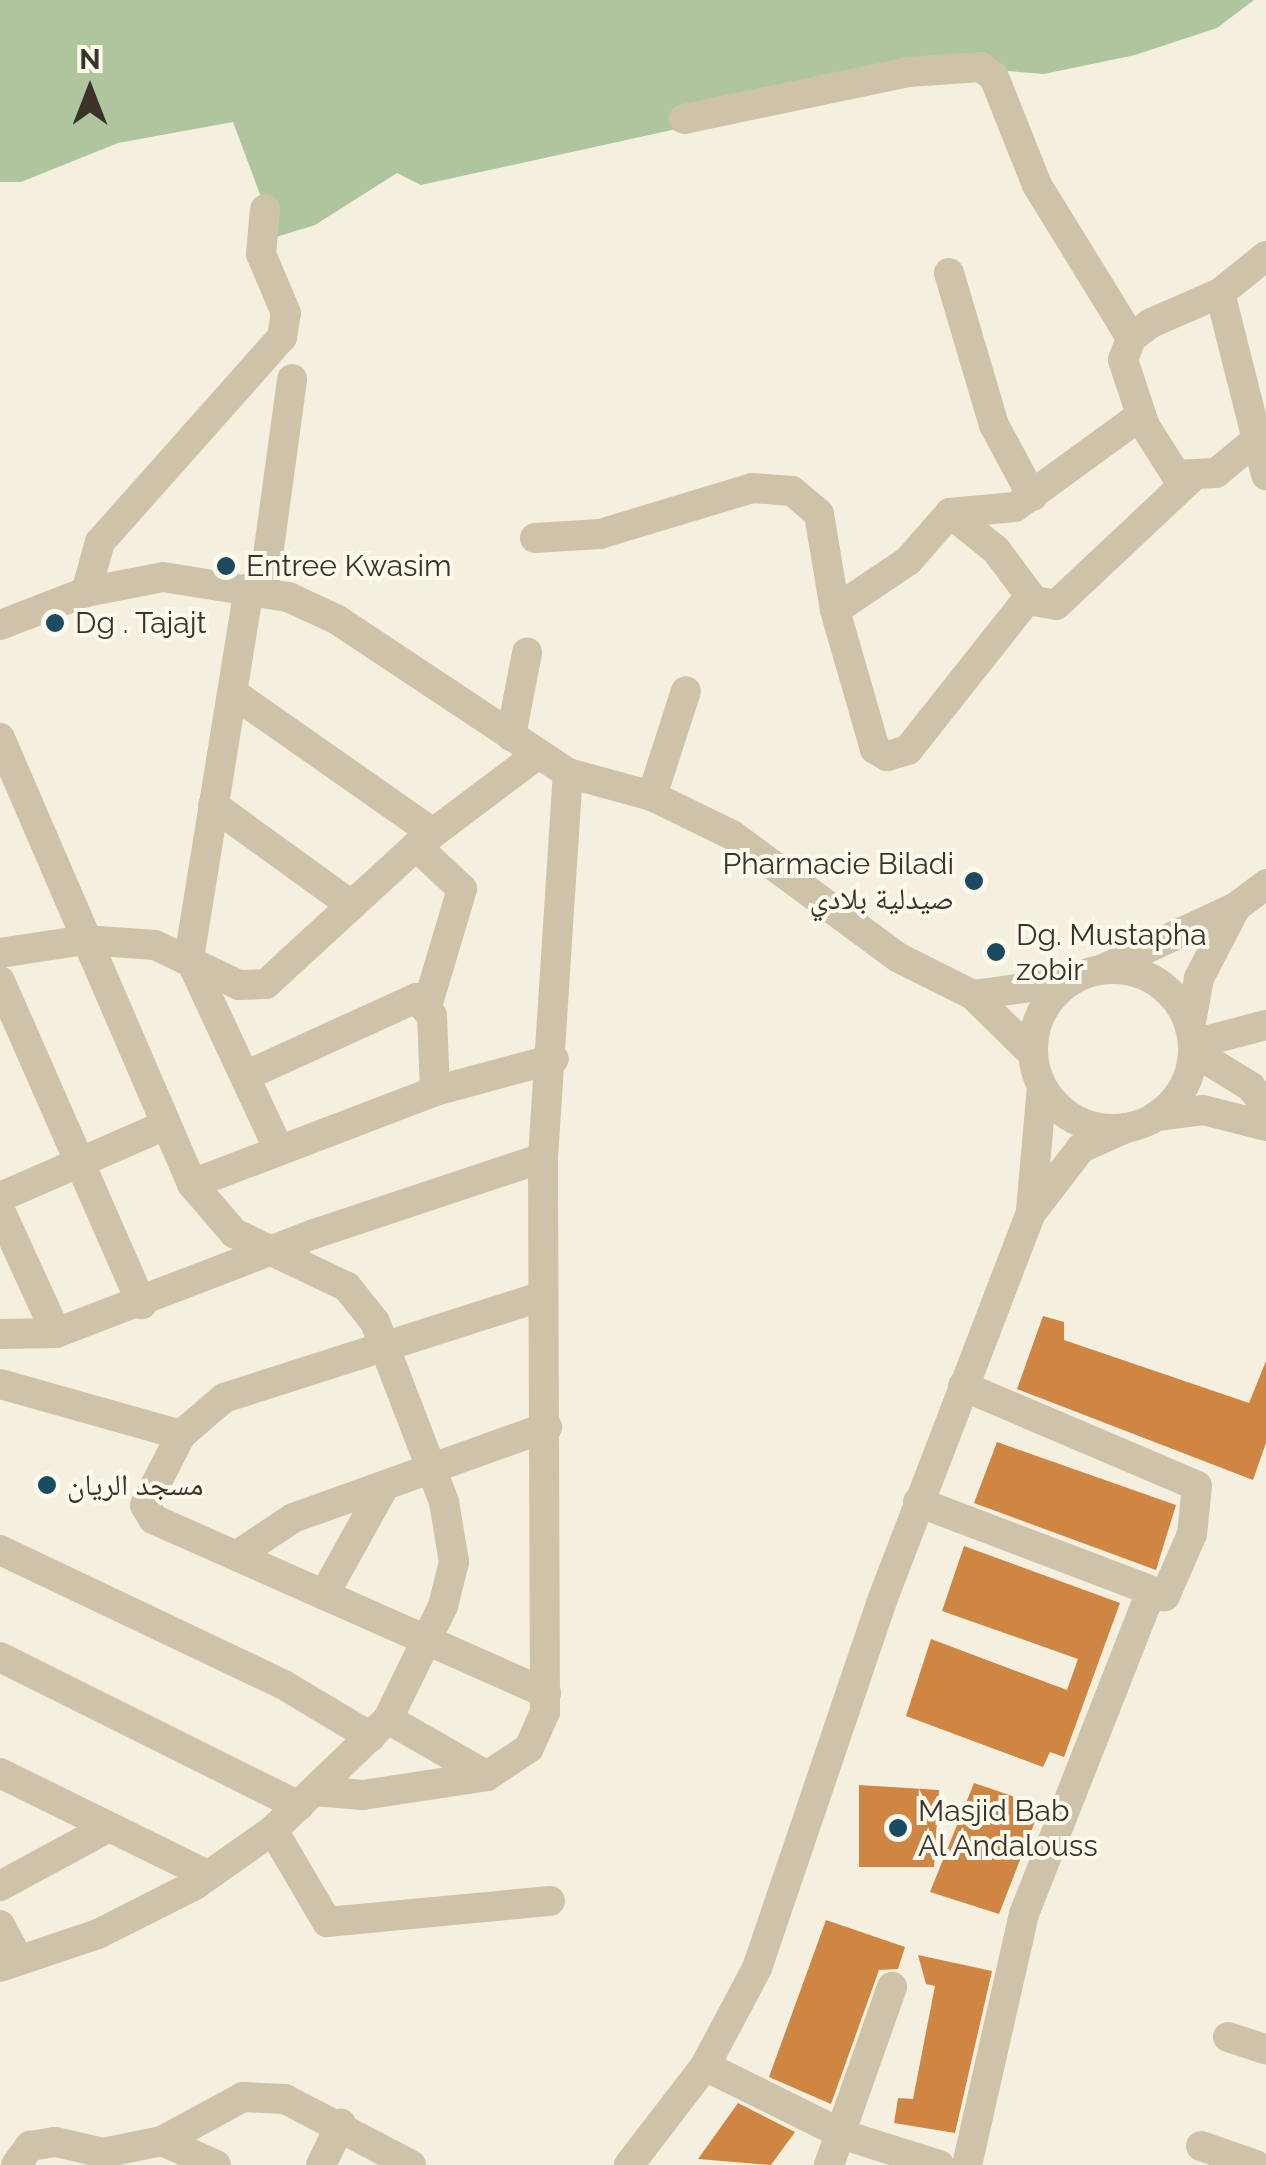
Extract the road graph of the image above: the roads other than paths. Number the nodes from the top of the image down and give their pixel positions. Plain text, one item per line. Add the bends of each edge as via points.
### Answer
1 (684, 119) dead end
2 (265, 210) dead end
3 (1266, 256) edge
4 (949, 273) dead end
5 (1220, 293) junction
6 (1131, 338) junction
7 (292, 379) dead end
8 (1141, 415) junction
9 (1260, 437) edge
10 (1266, 475) edge
11 (1190, 479) junction
12 (1032, 496) junction
13 (950, 513) junction
14 (536, 538) dead end
15 (256, 590) junction
16 (86, 592) junction
17 (1030, 596) junction
18 (835, 610) junction
19 (0, 625) edge
20 (527, 652) dead end
21 (686, 691) dead end
22 (233, 693) junction
23 (511, 736) junction
24 (0, 738) edge
25 (538, 754) junction
26 (568, 774) junction
27 (652, 796) junction
28 (213, 805) junction
29 (425, 840) junction
30 (1266, 884) edge
31 (350, 905) junction
32 (1236, 907) junction
33 (85, 940) junction
34 (8, 952) edge
35 (189, 958) junction
36 (1100, 970) junction
37 (0, 980) edge
38 (1069, 982) junction
39 (973, 995) junction
40 (428, 1003) junction
41 (1266, 1026) edge
42 (1192, 1041) junction
43 (1033, 1054) junction
44 (554, 1059) junction
45 (245, 1076) junction
46 (1042, 1086) junction
47 (436, 1091) junction
48 (1266, 1108) edge
49 (1157, 1116) junction
50 (163, 1126) junction
51 (1266, 1126) edge
52 (1126, 1128) junction
53 (278, 1148) junction
54 (543, 1158) junction
55 (76, 1162) junction
56 (192, 1184) junction
57 (0, 1197) edge
58 (0, 1210) edge
59 (1031, 1213) junction
60 (273, 1251) junction
61 (540, 1297) junction
62 (142, 1304) junction
63 (56, 1333) junction
64 (10, 1336) edge
65 (385, 1346) junction
66 (0, 1380) edge
67 (962, 1386) junction
68 (547, 1427) junction
69 (181, 1435) junction
70 (433, 1472) junction
71 (380, 1492) junction
72 (918, 1502) junction
73 (0, 1550) edge
74 (242, 1552) junction
75 (324, 1595) junction
76 (1166, 1596) junction
77 (426, 1642) junction
78 (0, 1658) edge
79 (546, 1693) junction
80 (380, 1728) junction
81 (0, 1773) edge
82 (487, 1776) junction
83 (307, 1799) junction
84 (110, 1827) junction
85 (273, 1830) junction
86 (207, 1875) junction
87 (0, 1886) edge
88 (550, 1902) dead end
89 (0, 1925) edge
90 (1, 1966) edge
91 (892, 1987) dead end
92 (1228, 2037) dead end
93 (1266, 2050) edge
94 (705, 2066) junction
95 (341, 2124) junction
96 (844, 2135) junction
97 (162, 2141) junction
98 (1201, 2146) dead end
99 (16, 2165) edge
100 (216, 2165) edge
101 (322, 2165) edge
102 (411, 2165) edge
103 (629, 2165) edge
104 (829, 2165) edge
105 (939, 2165) edge
106 (967, 2165) edge
107 (1256, 2165) edge

1 - 6 street via 908,72 981,67 994,78 1037,186
2 - 16 street via 261,254 286,313 282,337 100,542
3 - 5 street
4 - 12 street via 994,425
5 - 6 street
5 - 9 street
6 - 8 street via 1123,360
7 - 15 street
8 - 11 street via 1168,466
8 - 12 street
9 - 10 street
9 - 11 street via 1216,473
11 - 17 street via 1063,601 1046,606
12 - 13 street via 1014,507
13 - 17 street via 996,550
13 - 18 street via 908,561
14 - 18 street via 600,534 752,488 792,491 819,514
15 - 16 street via 163,577
15 - 22 street
15 - 23 street via 336,619
16 - 19 street
17 - 18 street via 922,737 896,756 875,749 861,721
20 - 23 street
21 - 27 street
22 - 28 street
22 - 29 street
23 - 25 street
24 - 33 street
25 - 26 street
25 - 29 street
26 - 27 street
26 - 44 street
27 - 39 street via 732,834 900,958
28 - 31 street
28 - 35 street
29 - 31 street
29 - 40 street via 462,889
30 - 32 street
31 - 35 street via 266,984 239,985
32 - 36 street
32 - 42 street via 1199,978
33 - 34 street
33 - 35 street via 155,945
33 - 50 street
34 - 37 street
35 - 45 street
36 - 38 street
36 - 42 street via 1133,972 1163,987
37 - 55 street
38 - 39 street
38 - 43 street via 1038,1021
39 - 43 street
40 - 45 street via 397,1002
40 - 47 street
41 - 42 street
42 - 48 street via 1251,1087
42 - 49 street via 1181,1092
43 - 46 street
44 - 47 street
44 - 54 street
45 - 53 street
46 - 52 street via 1077,1121
46 - 59 street
47 - 53 street
49 - 51 street via 1203,1110
49 - 52 street
50 - 55 street
50 - 56 street
52 - 59 street via 1081,1148
53 - 56 street
54 - 60 street
54 - 61 street
55 - 57 street
55 - 62 street
56 - 60 street via 234,1233
58 - 63 street
59 - 67 street
60 - 62 street
60 - 65 street via 357,1296
61 - 65 street
61 - 68 street
62 - 63 street
63 - 64 street
64 - 66 street
65 - 69 street via 224,1398
65 - 70 street
66 - 69 street
67 - 72 street
67 - 76 street via 1197,1486 1192,1534
68 - 70 street
68 - 79 street
69 - 74 street via 147,1498 147,1514
70 - 71 street
70 - 77 street via 454,1562
71 - 74 street via 293,1518
71 - 75 street
72 - 76 street
72 - 94 street via 809,1833 757,1968
73 - 80 street
74 - 75 street
75 - 77 street
76 - 106 street via 1149,1597 1024,1914
77 - 79 street
77 - 80 street
78 - 83 street
79 - 82 street via 529,1748
80 - 82 street
80 - 83 street
81 - 84 street
82 - 83 street
83 - 85 street
84 - 86 street
84 - 87 street
85 - 86 street
85 - 88 street via 327,1922
86 - 90 street via 72,1947
89 - 90 street via 11,1946
91 - 96 street
92 - 93 street
94 - 96 street
94 - 103 street
95 - 97 street via 286,2099 243,2097
95 - 101 street
95 - 102 street
96 - 104 street
96 - 105 street
97 - 99 street via 102,2153 56,2142 30,2146
97 - 100 street
98 - 107 street

